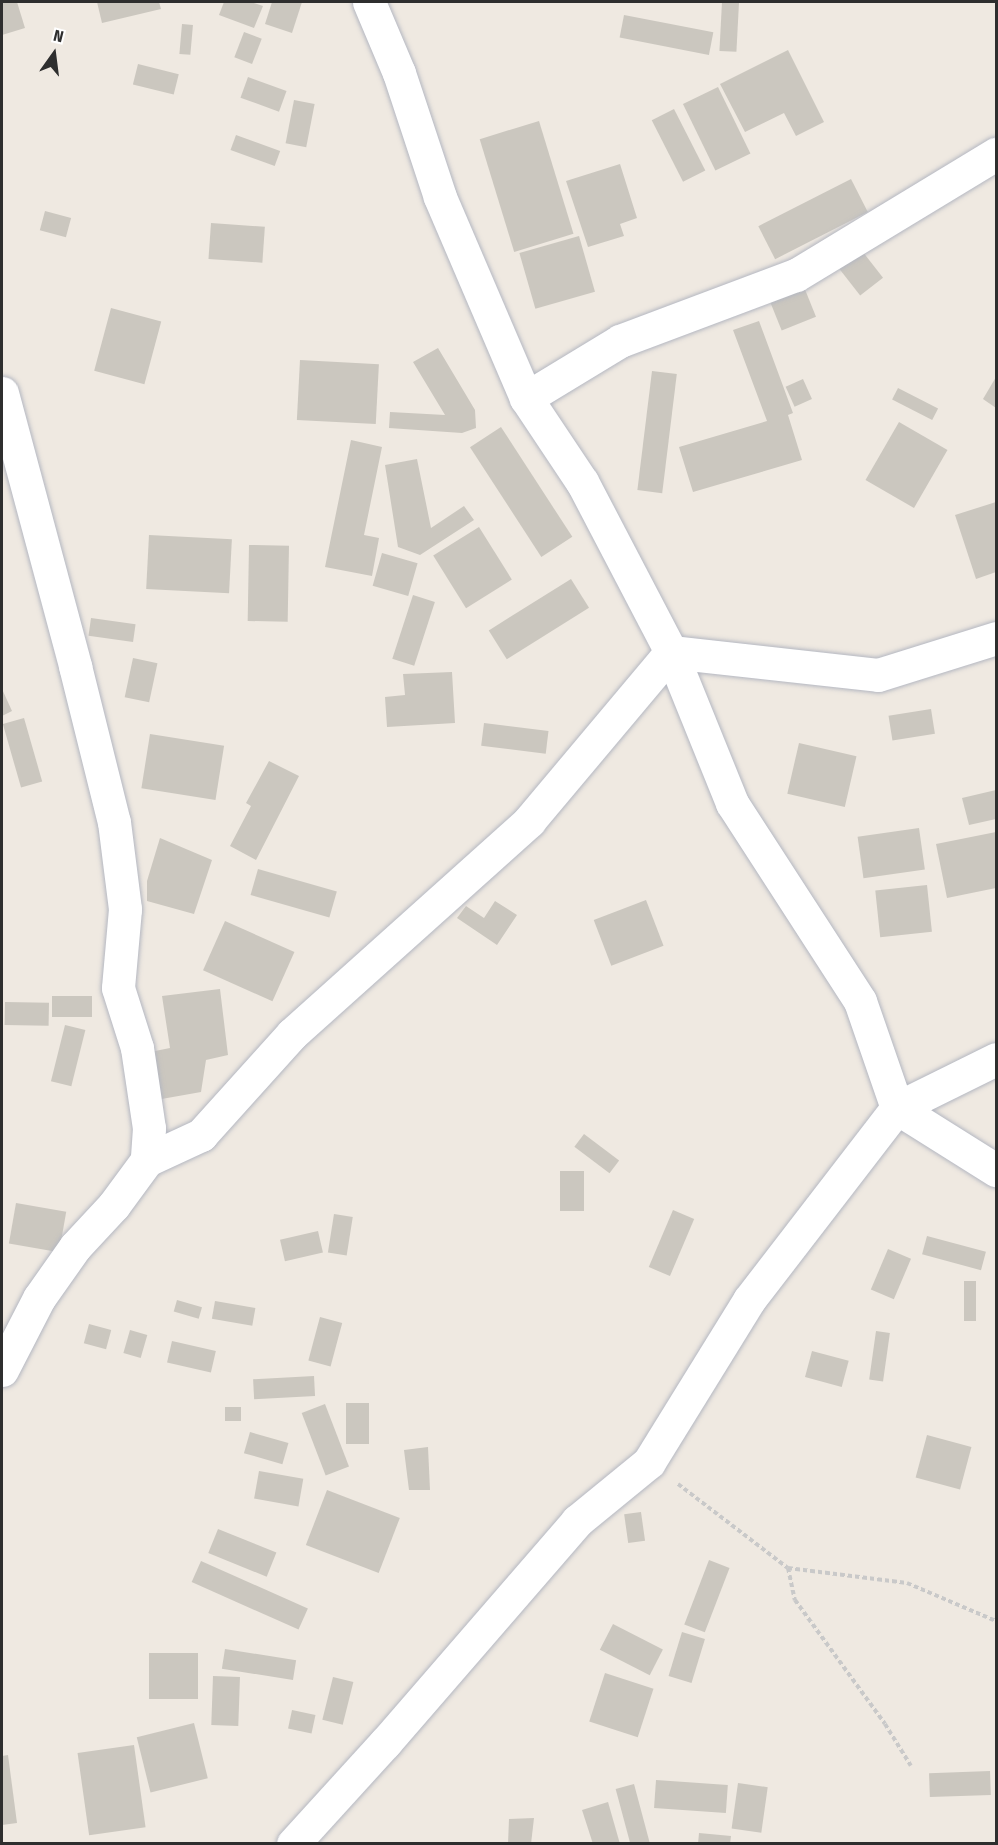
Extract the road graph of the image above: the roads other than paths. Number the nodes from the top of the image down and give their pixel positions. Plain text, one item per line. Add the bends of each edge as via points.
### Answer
1 (369, 2) edge
2 (996, 154) edge
3 (2, 393) edge
4 (526, 398) junction
5 (996, 638) edge
6 (671, 652) junction
7 (996, 1059) edge
8 (897, 1108) junction
9 (147, 1160) junction
10 (996, 1170) edge
11 (2, 1370) edge
12 (292, 1844) edge

1 - 4 street via 399,73 440,197
2 - 4 street via 796,275 620,341
3 - 9 street via 114,822 125,909 118,988 137,1048 149,1128
4 - 6 street via 582,482
5 - 6 street via 879,675
6 - 8 street via 732,802 860,1001
6 - 9 street via 529,821 292,1034 201,1135
7 - 8 street
8 - 10 street
8 - 12 street via 749,1300 649,1462 577,1521
9 - 11 street via 114,1205 75,1247 39,1298

